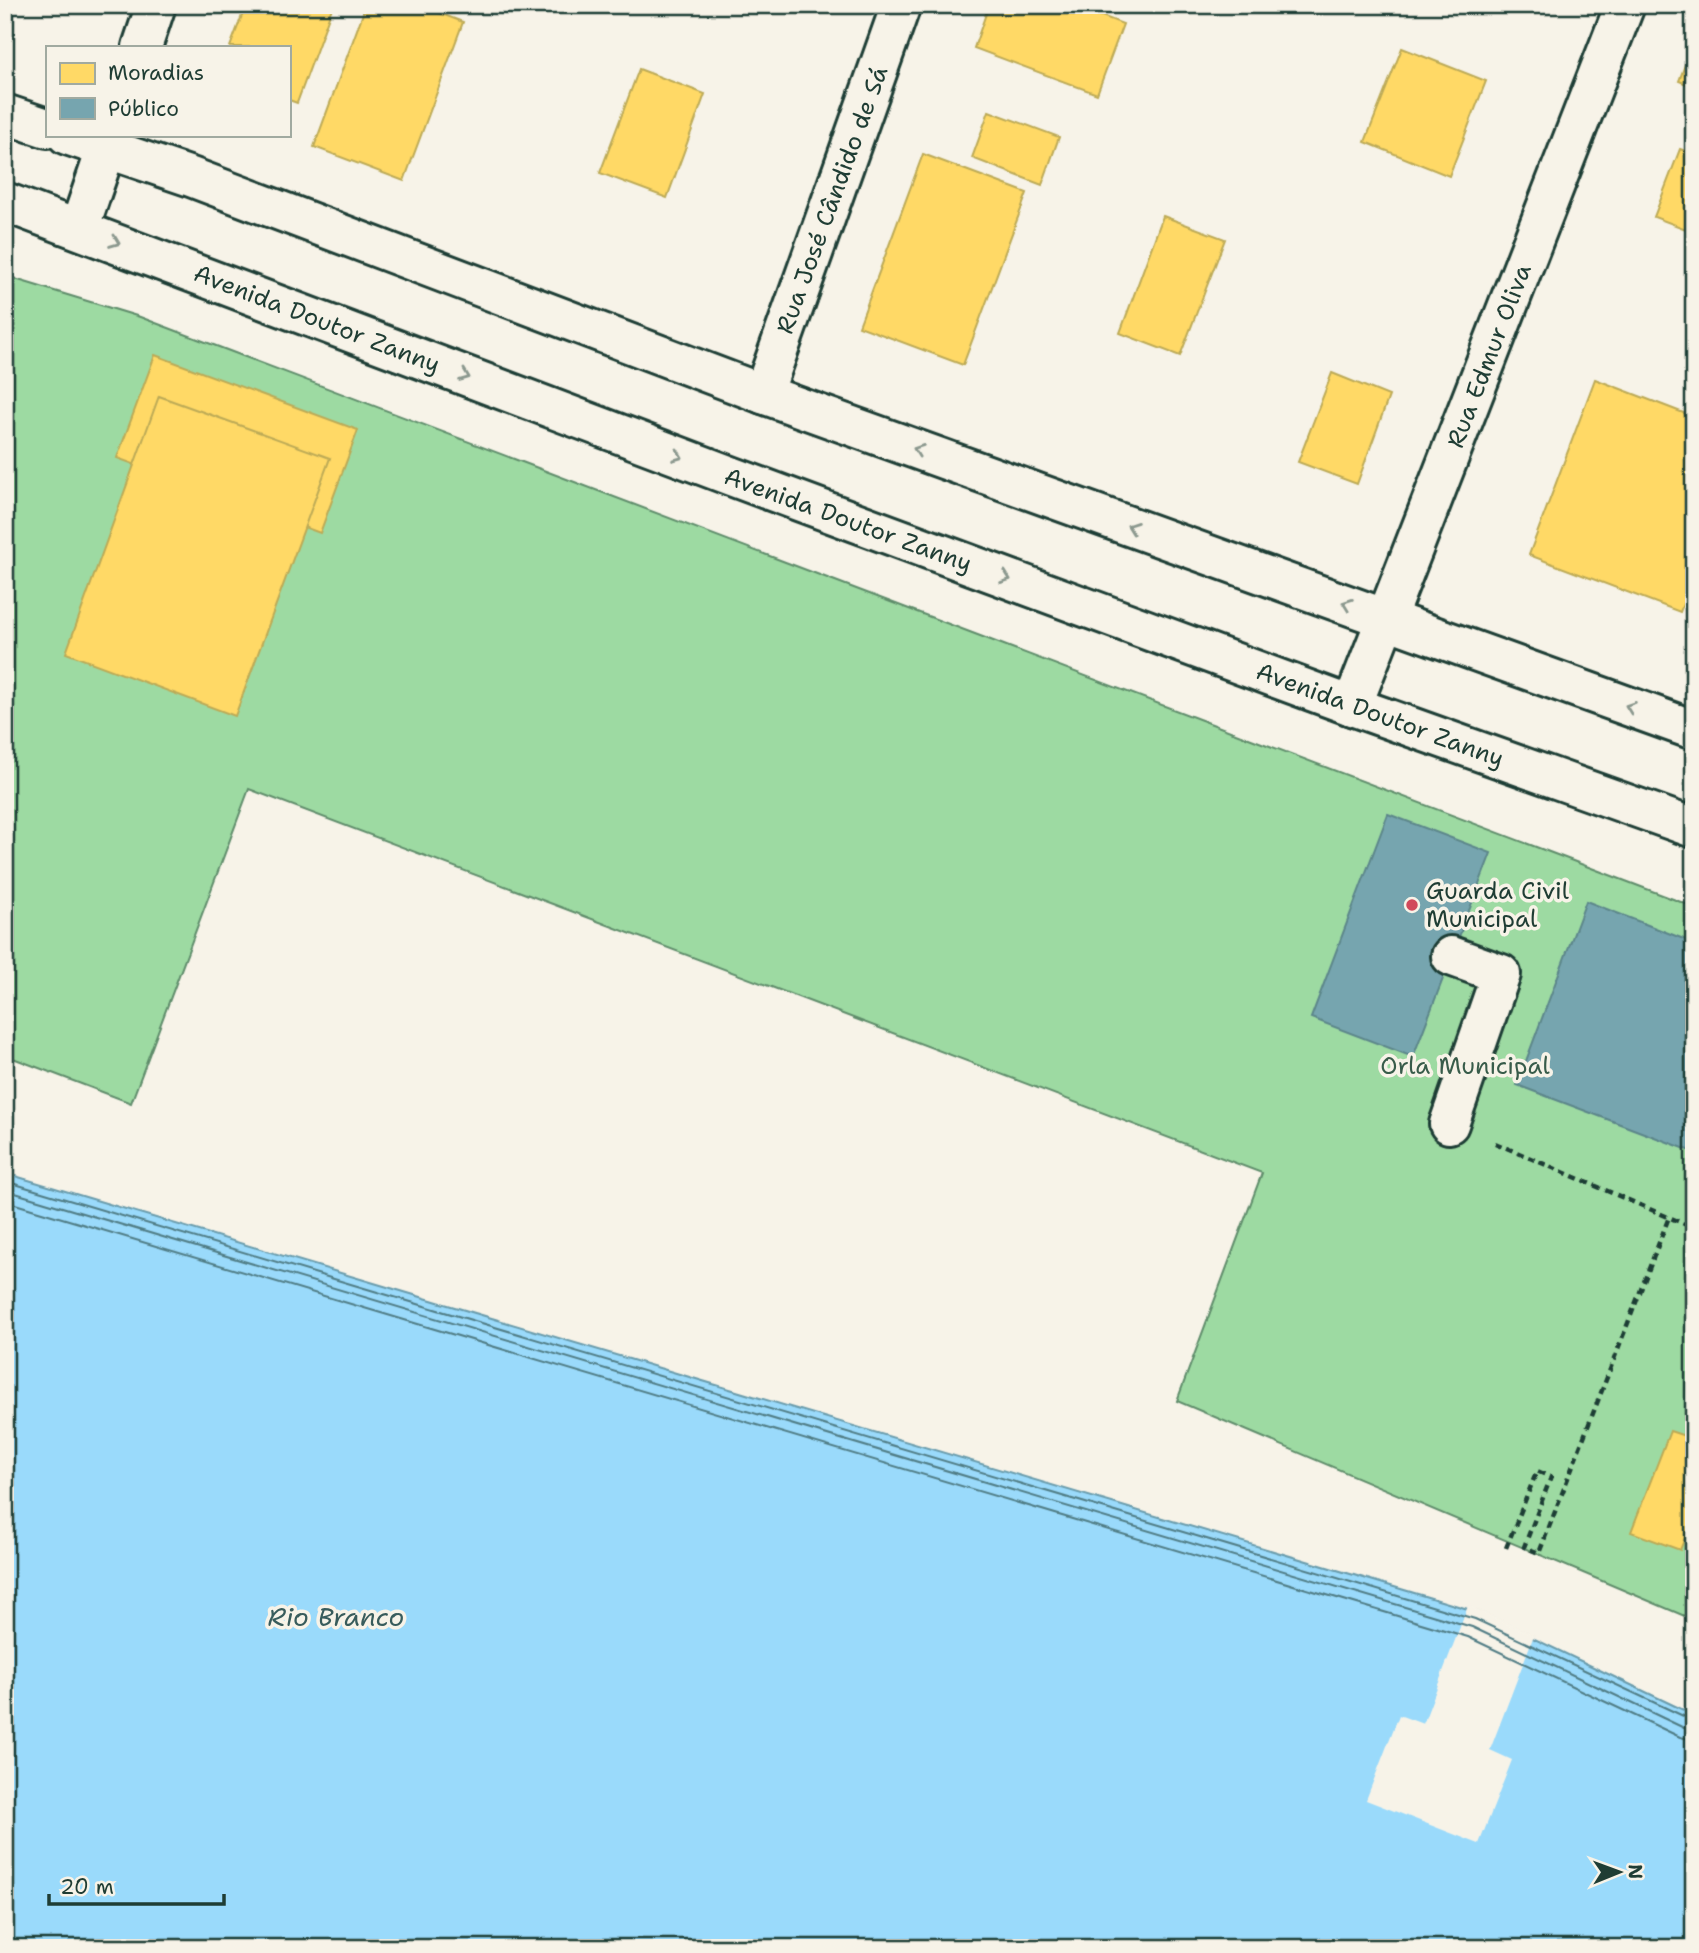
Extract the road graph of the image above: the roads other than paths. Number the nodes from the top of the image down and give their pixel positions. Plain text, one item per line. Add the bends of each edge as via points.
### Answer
1 (156, 5) edge
2 (901, 5) edge
3 (1625, 5) edge
4 (142, 46) edge
5 (5, 114) edge
6 (46, 128) edge
7 (72, 136) edge
8 (109, 142) edge
9 (5, 202) edge
10 (79, 229) junction
11 (763, 394) junction
12 (1386, 619) junction
13 (1352, 706) junction
14 (1694, 730) edge
15 (1694, 828) edge
16 (1451, 956) dead end
17 (1449, 1124) road end

1 - 4 street
2 - 11 street, Rua José Cândido de Sá
3 - 12 street, Rua Edmur Oliva
5 - 6 street
7 - 8 street
8 - 10 street
8 - 11 street
9 - 10 street, Avenida Doutor Zanny
10 -> 13 street, Avenida Doutor Zanny
12 -> 11 street
12 - 13 street, Rua Edmur Oliva
14 -> 12 street
13 - 15 street, Avenida Doutor Zanny
16 - 17 street via 1501,974

